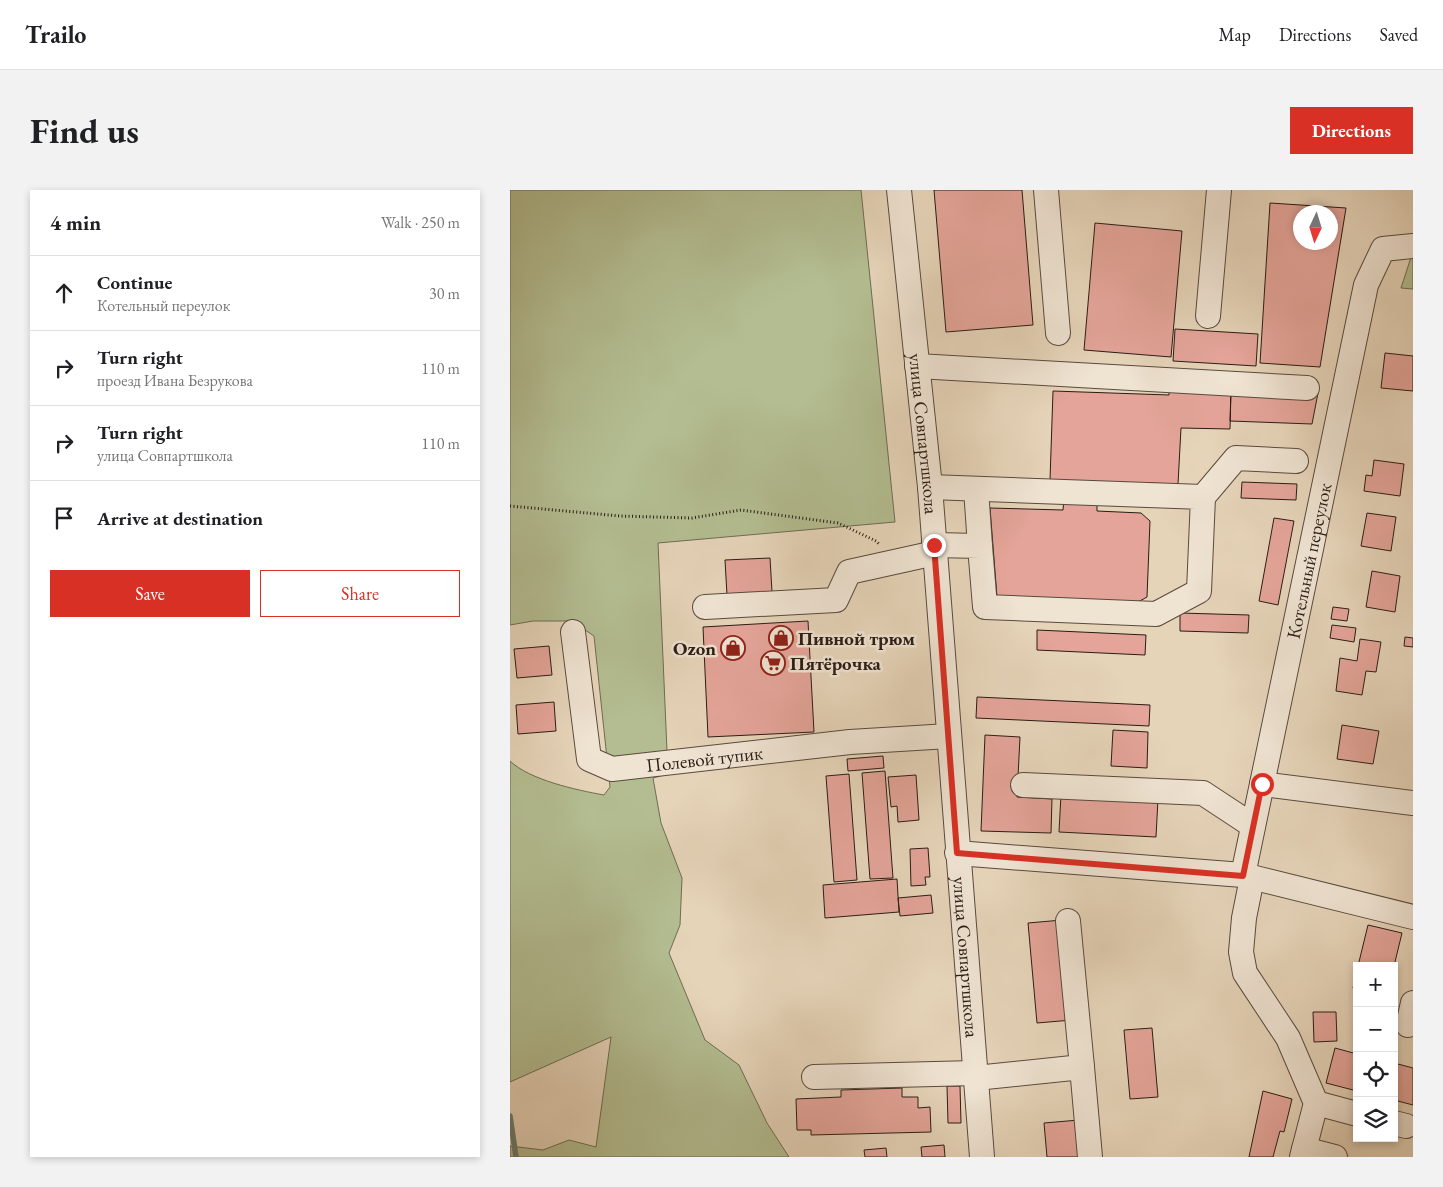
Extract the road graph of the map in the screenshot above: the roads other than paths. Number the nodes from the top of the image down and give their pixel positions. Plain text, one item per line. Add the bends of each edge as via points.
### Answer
1 (899, 190) edge
2 (1046, 190) edge
3 (1219, 190) edge
4 (1413, 246) edge
5 (1208, 316) dead end
6 (1058, 333) dead end
7 (917, 366) junction
8 (1307, 388) dead end
9 (1296, 461) dead end
10 (930, 487) junction
11 (976, 488) junction
12 (1202, 497) junction
13 (980, 546) junction
14 (934, 549) junction
15 (705, 607) dead end
16 (573, 632) dead end
17 (949, 736) junction
18 (1262, 784) junction
19 (1023, 785) dead end
20 (1413, 802) edge
21 (1253, 826) junction
22 (957, 853) junction
23 (1248, 877) junction
24 (1413, 916) edge
25 (1068, 921) dead end
26 (1413, 1002) edge
27 (1408, 1025) dead end
28 (1082, 1067) junction
29 (975, 1076) junction
30 (814, 1078) dead end
31 (1316, 1103) junction
32 (1353, 1113) edge
33 (1303, 1153) edge
34 (982, 1157) edge
35 (1090, 1157) edge
36 (1336, 1157) edge

1 - 7 street, улица Совпартшкола
2 - 6 street
3 - 5 street
4 - 18 street, Котельный переулок via 1383,249 1366,285
7 - 8 street
7 - 10 street, улица Совпартшкола
9 - 12 street via 1236,458
10 - 11 street
10 - 14 street, улица Совпартшкола
11 - 12 street
11 - 13 street
12 - 13 street via 1199,591 1156,614 985,607
13 - 14 street
14 - 15 street via 893,563 849,572 836,600
14 - 17 street, улица Совпартшкола
16 - 17 street, Полевой тупик via 589,759 612,769 850,742
17 - 22 street, улица Совпартшкола
18 - 20 street
18 - 21 street, Котельный переулок
19 - 21 street via 1203,793
21 - 23 street, Котельный переулок
22 - 23 street
22 - 29 street, улица Совпартшкола
23 - 24 street
23 - 31 street, Котельный переулок via 1241,952 1245,973 1288,1038
25 - 28 street
26 - 27 street
28 - 29 street
28 - 35 street
29 - 30 street
29 - 34 street, улица Совпартшкола
31 - 32 street
31 - 33 street
33 - 36 street

